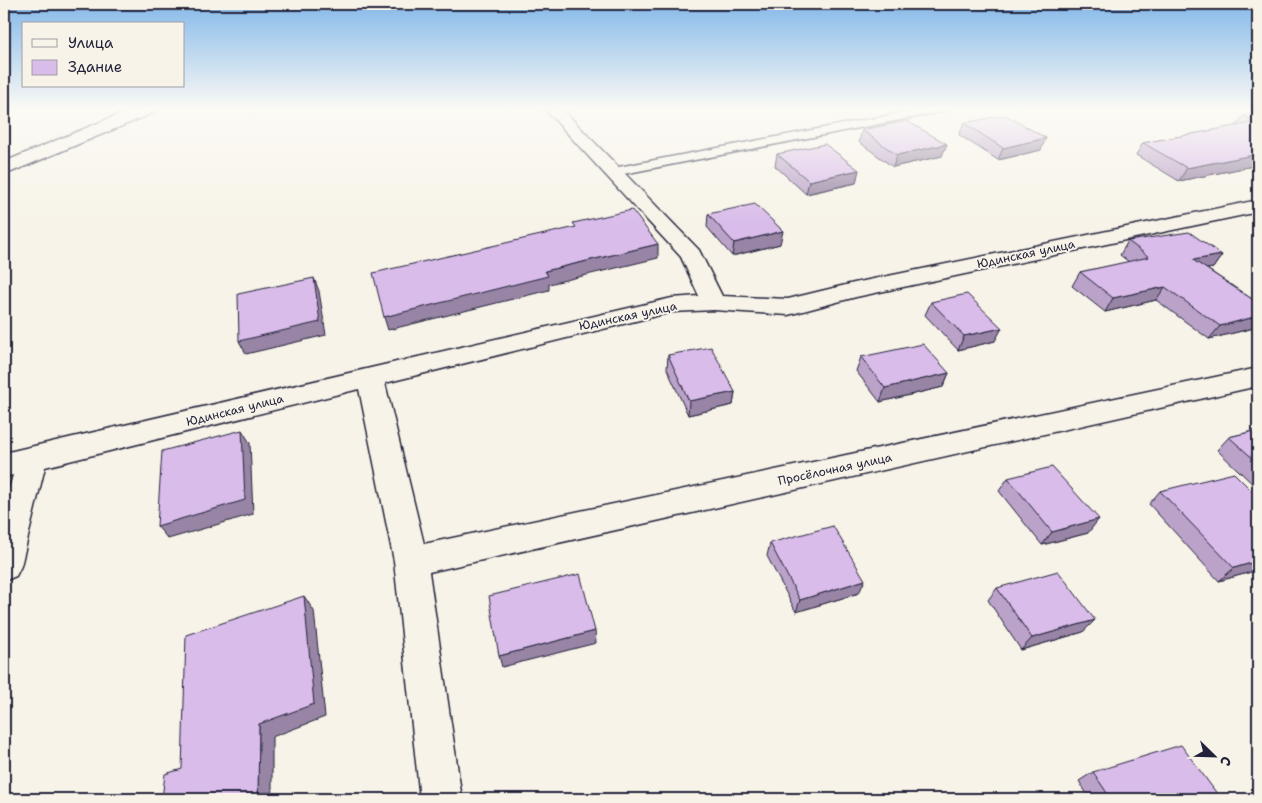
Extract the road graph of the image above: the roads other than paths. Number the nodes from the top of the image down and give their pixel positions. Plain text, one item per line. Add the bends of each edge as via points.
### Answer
1 (58, 146) edge
2 (589, 146) edge
3 (746, 146) edge
4 (4, 169) edge
5 (613, 172) junction
6 (1258, 206) edge
7 (714, 303) junction
8 (1258, 377) edge
9 (370, 378) junction
10 (18, 462) edge
11 (411, 561) junction
12 (4, 566) edge
13 (441, 799) edge

1 - 4 street
2 - 5 street
3 - 5 lane
5 - 7 street via 691,255
6 - 7 street, Юдинская улица via 854,290 788,307
7 - 9 street, Юдинская улица via 672,304
8 - 11 street, Просёлочная улица
9 - 10 street, Юдинская улица
9 - 11 street
10 - 12 street
11 - 13 street

